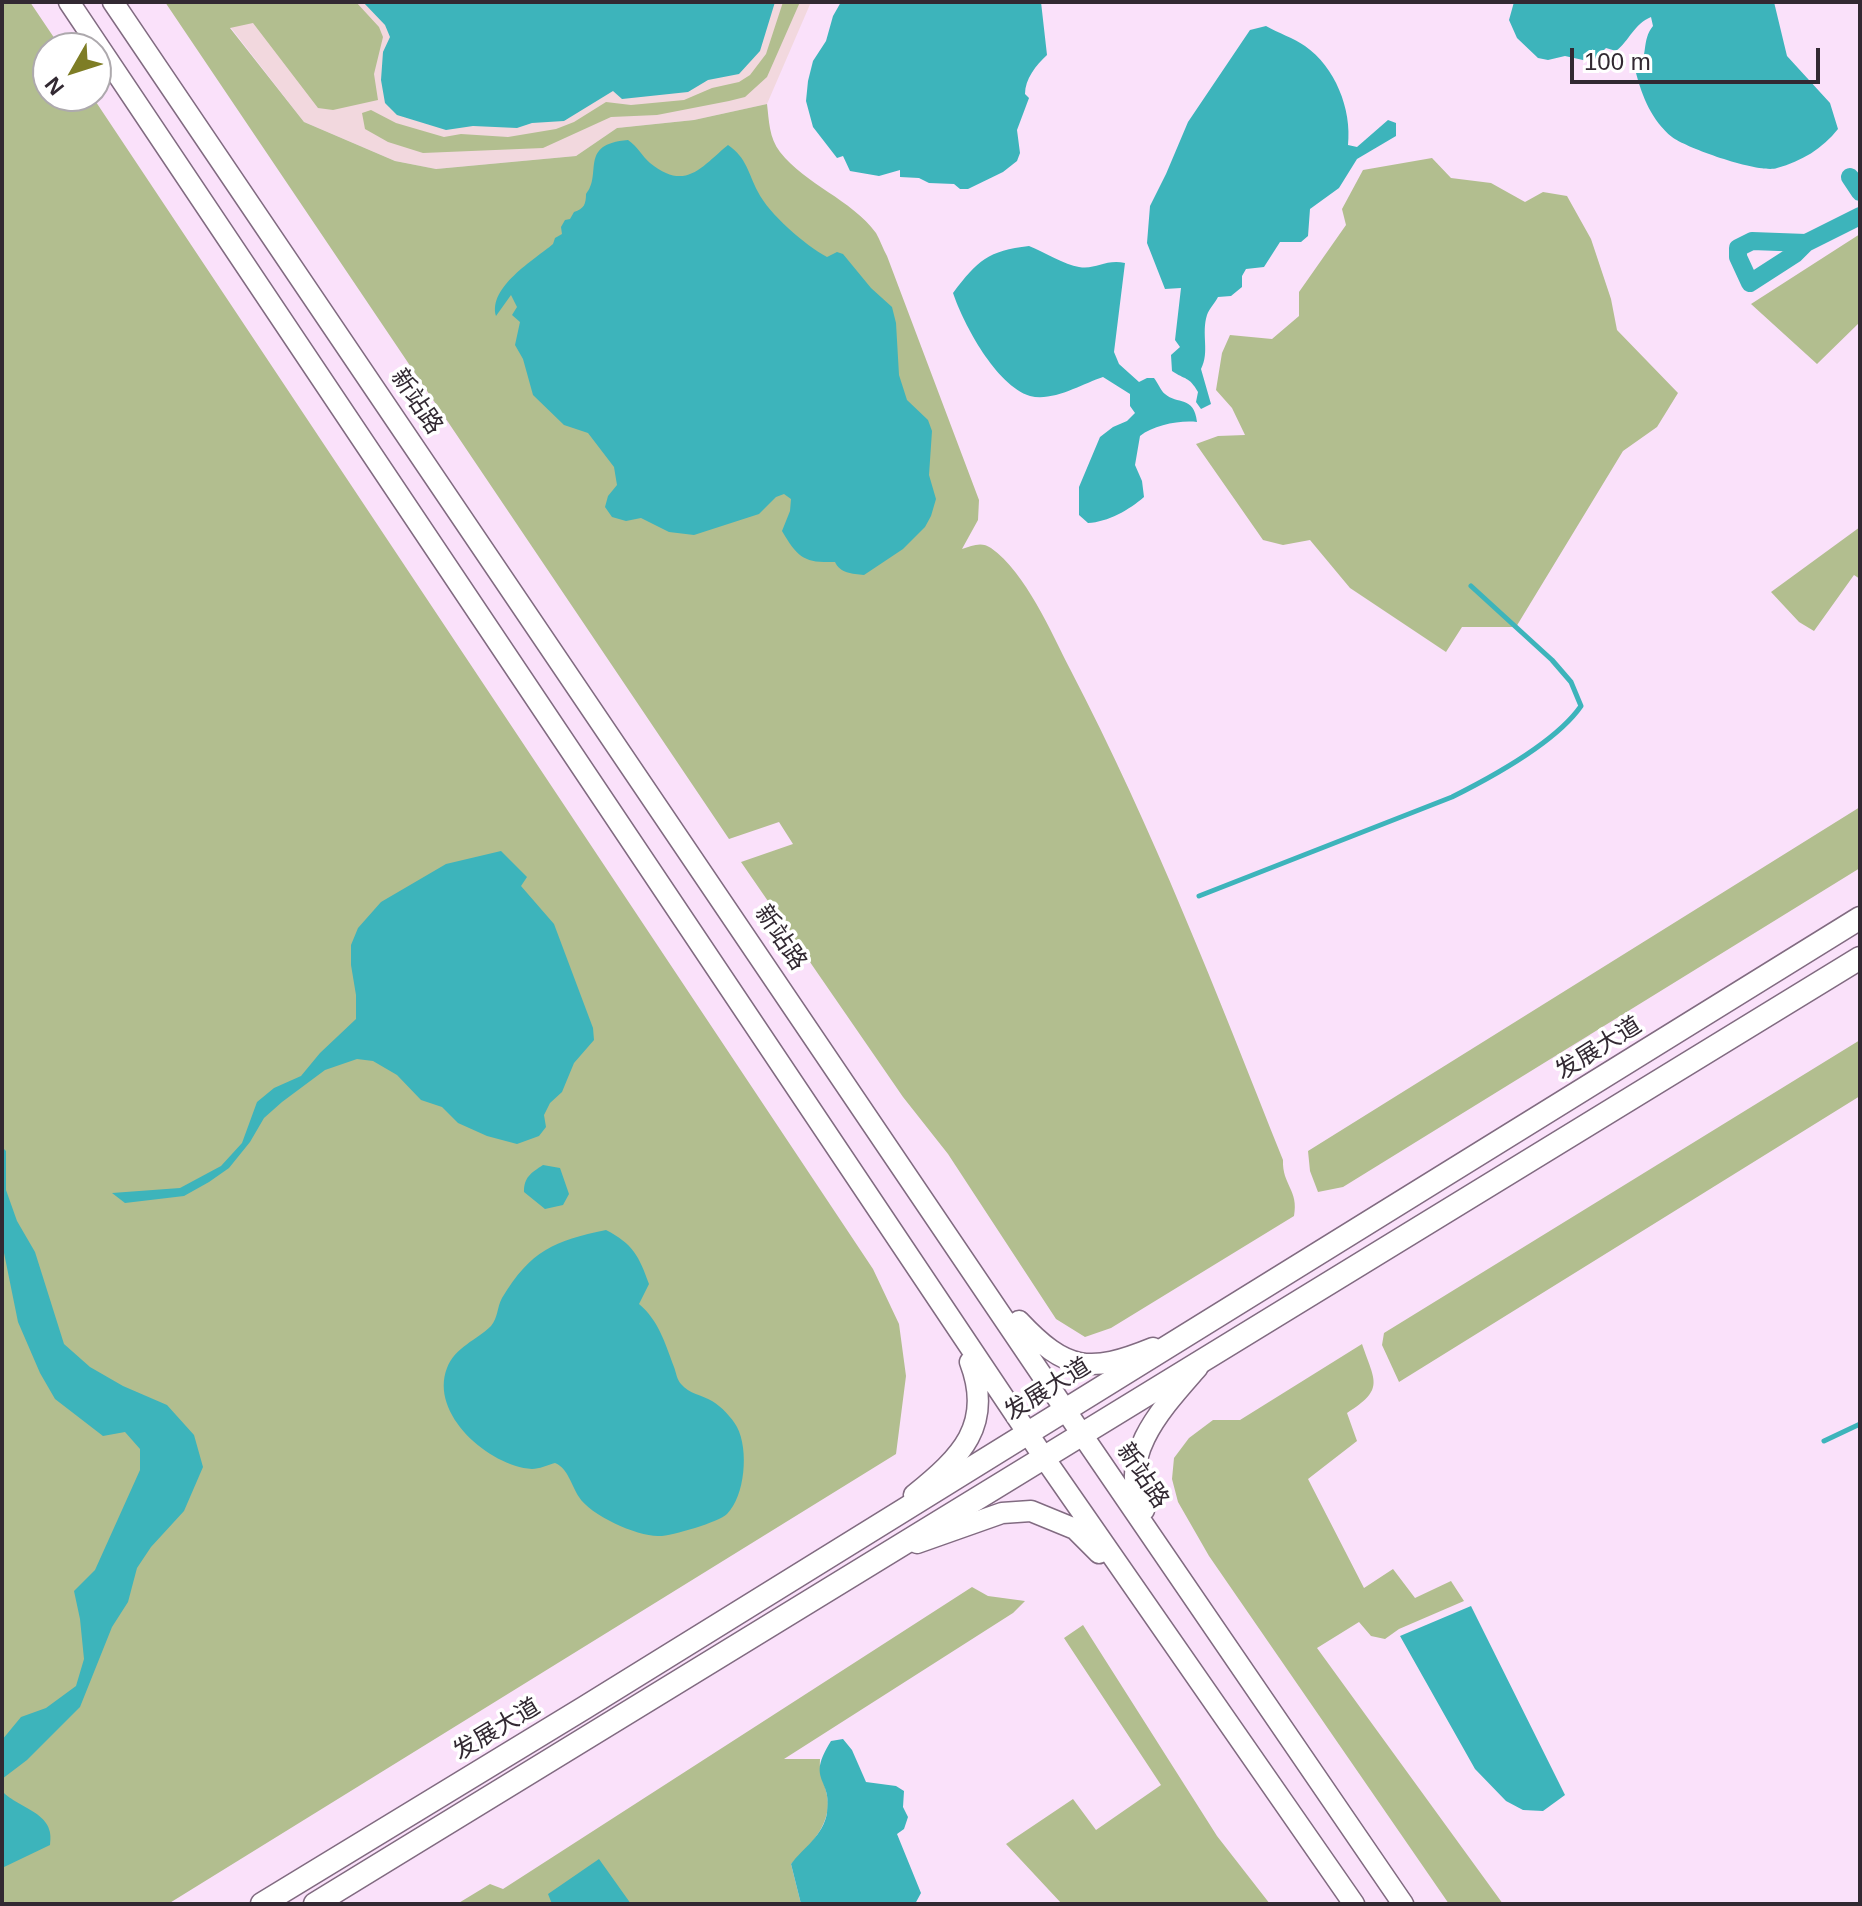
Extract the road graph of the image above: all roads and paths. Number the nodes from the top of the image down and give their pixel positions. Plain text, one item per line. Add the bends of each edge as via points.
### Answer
1 (69, 2) edge
2 (113, 2) edge
3 (1860, 918) edge
4 (1860, 958) edge
5 (977, 1277) junction
6 (934, 1294) junction
7 (1186, 1335) junction
8 (1202, 1363) junction
9 (1067, 1409) junction
10 (1027, 1433) junction
11 (1083, 1436) junction
12 (1045, 1459) junction
13 (862, 1536) junction
14 (877, 1561) junction
15 (1193, 1597) junction
16 (1155, 1617) junction
17 (262, 1904) edge
18 (315, 1904) edge
19 (1354, 1904) edge
20 (1403, 1904) edge

1 - 6 street
2 - 5 street, 新站路
3 - 7 main road, 发展大道
4 - 8 main road
5 - 7 street via 1041,1345 1065,1360 1097,1366
5 - 9 street, 新站路
6 - 10 street
6 - 13 street via 978,1383 976,1424 943,1471
7 - 9 main road, 发展大道
8 - 11 main road
8 - 15 street via 1140,1444 1134,1485
9 - 10 main road, 发展大道
9 - 11 street, 新站路
10 - 12 street
10 - 13 main road, 发展大道
11 - 12 main road
11 - 15 street, 新站路
12 - 14 main road
12 - 16 street
13 - 17 main road, 发展大道
14 - 16 street via 978,1520 1031,1511 1075,1529
14 - 18 main road
15 - 20 street, 新站路
16 - 19 street

